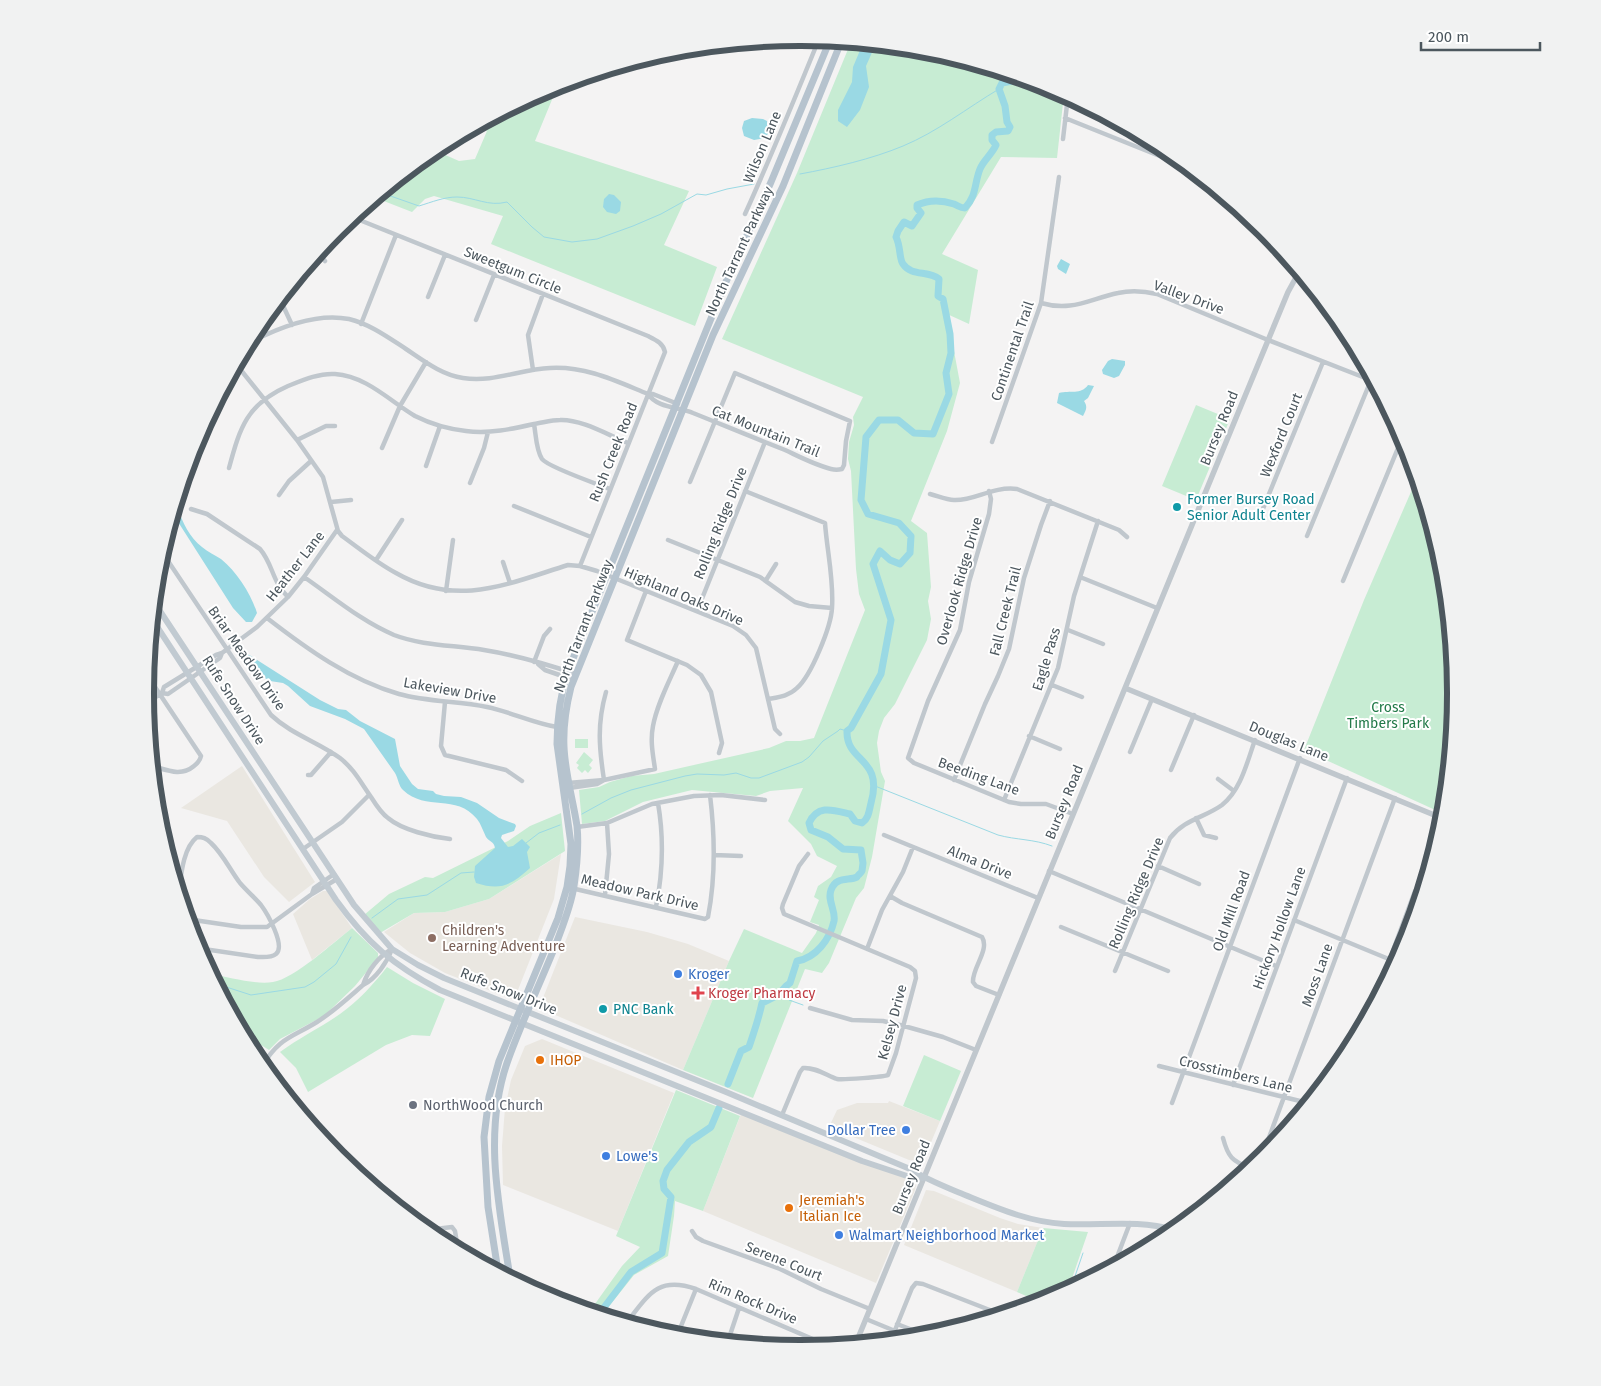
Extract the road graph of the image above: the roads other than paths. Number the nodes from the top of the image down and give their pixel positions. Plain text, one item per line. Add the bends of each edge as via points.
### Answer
1 (816, 47) edge
2 (827, 47) edge
3 (839, 48) edge
4 (800, 87) junction
5 (809, 91) junction
6 (1067, 104) edge
7 (1065, 118) junction
8 (1064, 139) dead end
9 (1155, 152) edge
10 (1059, 177) dead end
11 (745, 214) dead end
12 (360, 220) edge
13 (396, 235) junction
14 (445, 255) junction
15 (322, 258) edge
16 (325, 262) dead end
17 (494, 274) junction
18 (1296, 278) edge
19 (543, 294) junction
20 (428, 297) dead end
21 (1041, 302) junction
22 (283, 305) edge
23 (476, 320) dead end
24 (361, 324) junction
25 (292, 325) junction
26 (260, 339) edge
27 (1268, 340) junction
28 (663, 346) joint
29 (426, 362) junction
30 (1323, 362) junction
31 (240, 369) edge
32 (533, 370) junction
33 (1365, 377) edge
34 (1370, 386) edge
35 (648, 394) junction
36 (264, 399) junction
37 (400, 406) junction
38 (678, 407) junction
39 (715, 422) junction
40 (534, 424) junction
41 (335, 426) dead end
42 (440, 426) junction
43 (488, 432) junction
44 (297, 440) junction
45 (765, 442) junction
46 (992, 442) dead end
47 (628, 443) junction
48 (1399, 447) edge
49 (382, 448) dead end
50 (311, 461) junction
51 (426, 466) dead end
52 (228, 468) dead end
53 (690, 482) dead end
54 (470, 483) dead end
55 (610, 489) junction
56 (745, 491) junction
57 (989, 491) junction
58 (930, 494) dead end
59 (279, 496) dead end
60 (352, 500) dead end
61 (331, 502) junction
62 (1050, 502) junction
63 (514, 506) dead end
64 (191, 509) dead end
65 (1260, 516) dead end
66 (402, 520) dead end
67 (1098, 521) junction
68 (337, 530) junction
69 (1307, 536) dead end
70 (591, 537) junction
71 (1127, 537) dead end
72 (453, 540) dead end
73 (668, 540) dead end
74 (718, 559) junction
75 (376, 560) junction
76 (168, 561) edge
77 (503, 562) dead end
78 (776, 564) dead end
79 (580, 566) junction
80 (607, 575) junction
81 (304, 577) junction
82 (1080, 577) junction
83 (614, 578) junction
84 (766, 580) junction
85 (1343, 582) dead end
86 (510, 583) junction
87 (446, 591) junction
88 (646, 591) junction
89 (288, 597) junction
90 (832, 608) junction
91 (1157, 608) junction
92 (159, 609) edge
93 (696, 611) junction
94 (267, 618) junction
95 (157, 627) edge
96 (550, 629) dead end
97 (1068, 630) junction
98 (1103, 644) dead end
99 (224, 651) junction
100 (678, 661) junction
101 (534, 662) junction
102 (199, 669) junction
103 (567, 674) junction
104 (189, 675) junction
105 (575, 677) junction
106 (154, 685) edge
107 (1052, 685) junction
108 (1125, 688) junction
109 (606, 692) dead end
110 (161, 694) junction
111 (1082, 697) dead end
112 (154, 698) edge
113 (768, 699) junction
114 (1152, 699) junction
115 (445, 702) junction
116 (1194, 715) junction
117 (557, 727) junction
118 (780, 734) dead end
119 (1029, 736) junction
120 (1255, 740) junction
121 (1060, 749) dead end
122 (331, 752) junction
123 (719, 752) dead end
124 (1130, 752) dead end
125 (908, 758) joint
126 (1300, 758) junction
127 (158, 768) edge
128 (1171, 770) dead end
129 (308, 775) dead end
130 (1347, 778) junction
131 (1218, 779) dead end
132 (604, 780) junction
133 (954, 780) junction
134 (522, 781) dead end
135 (275, 784) junction
136 (566, 786) junction
137 (265, 790) junction
138 (1234, 792) junction
139 (369, 795) junction
140 (710, 795) junction
141 (1395, 798) junction
142 (764, 800) dead end
143 (1004, 800) junction
144 (658, 803) junction
145 (1073, 814) junction
146 (1436, 815) edge
147 (1196, 818) junction
148 (607, 823) junction
149 (577, 827) junction
150 (884, 835) dead end
151 (1216, 838) dead end
152 (450, 839) dead end
153 (313, 842) junction
154 (912, 847) junction
155 (303, 850) junction
156 (808, 854) dead end
157 (714, 855) junction
158 (741, 856) dead end
159 (1158, 866) junction
160 (1049, 871) junction
161 (335, 876) junction
162 (181, 877) edge
163 (325, 883) junction
164 (1199, 884) dead end
165 (571, 888) junction
166 (1415, 891) dead end
167 (605, 895) junction
168 (890, 896) junction
169 (1038, 898) junction
170 (656, 907) junction
171 (1140, 910) junction
172 (195, 920) edge
173 (1294, 920) junction
174 (272, 925) junction
175 (1061, 927) dead end
176 (1342, 940) junction
177 (1230, 947) junction
178 (392, 949) junction
179 (866, 949) junction
180 (207, 950) edge
181 (548, 952) junction
182 (1123, 953) junction
183 (386, 956) junction
184 (1389, 960) junction
185 (1276, 966) junction
186 (1386, 967) edge
187 (1168, 971) dead end
188 (1115, 972) dead end
189 (999, 995) junction
190 (810, 1008) dead end
191 (520, 1009) junction
192 (528, 1012) junction
193 (520, 1021) junction
194 (904, 1026) junction
195 (610, 1045) junction
196 (976, 1050) junction
197 (605, 1056) junction
198 (267, 1058) edge
199 (1159, 1066) dead end
200 (673, 1070) junction
201 (1184, 1072) junction
202 (668, 1082) junction
203 (1232, 1085) junction
204 (1284, 1097) junction
205 (1302, 1101) edge
206 (1172, 1103) dead end
207 (782, 1115) junction
208 (832, 1136) junction
209 (1223, 1138) dead end
210 (1269, 1139) edge
211 (828, 1147) junction
212 (1242, 1165) edge
213 (496, 1175) junction
214 (485, 1176) junction
215 (924, 1178) junction
216 (1130, 1223) junction
217 (1165, 1228) edge
218 (438, 1229) edge
219 (692, 1231) dead end
220 (457, 1241) edge
221 (1117, 1257) edge
222 (497, 1264) edge
223 (509, 1270) edge
224 (696, 1289) junction
225 (739, 1308) junction
226 (870, 1308) junction
227 (991, 1311) edge
228 (632, 1318) edge
229 (866, 1319) junction
230 (897, 1324) junction
231 (680, 1328) edge
232 (911, 1330) edge
233 (895, 1331) joint
234 (730, 1335) edge
235 (859, 1337) edge
236 (813, 1339) edge

1 - 4 street, Wilson Lane
2 - 5 main road, North Tarrant Parkway
3 - 38 main road, North Tarrant Parkway via 783,186
4 - 5 street
4 - 11 street, Wilson Lane
5 - 38 main road, North Tarrant Parkway via 727,280
6 - 7 street
7 - 8 street
7 - 9 street
10 - 21 street, Continental Trail
12 - 13 street, Sweetgum Circle
13 - 14 street, Sweetgum Circle
13 - 24 street
14 - 17 street, Sweetgum Circle
14 - 20 street
15 - 16 street
17 - 19 street, Sweetgum Circle
17 - 23 street
18 - 27 street, Bursey Road
19 - 28 street, Sweetgum Circle via 648,336
19 - 32 street via 528,335
21 - 27 street, Valley Drive via 1073,306 1118,292 1148,292
21 - 46 street, Continental Trail
22 - 25 street
24 - 25 street, Cat Mountain Trail via 349,319 328,318
24 - 29 street, Cat Mountain Trail via 385,335
25 - 26 street, Cat Mountain Trail
27 - 30 street, Valley Drive
27 - 91 street, Bursey Road
28 - 35 street, Rush Creek Road via 665,352
29 - 32 street, Cat Mountain Trail via 445,373 467,379
29 - 37 street
30 - 33 street, Valley Drive
30 - 65 street, Wexford Court
31 - 36 street
32 - 35 street, Cat Mountain Trail via 569,368 591,371
34 - 69 street
35 - 38 street, Cat Mountain Trail via 654,400
35 - 47 street, Rush Creek Road
36 - 37 street via 307,378 334,374 360,381
36 - 44 street
36 - 52 street via 246,419
37 - 42 street
37 - 49 street
38 - 39 street, Cat Mountain Trail
38 - 80 main road, North Tarrant Parkway
38 - 83 main road, North Tarrant Parkway
39 - 45 street, Cat Mountain Trail
39 - 45 street, Cat Mountain Trail via 735,373 850,421 844,465 838,470
39 - 53 street
40 - 43 street
40 - 47 street via 575,421
40 - 55 street via 542,459
41 - 44 street via 326,426
42 - 43 street
42 - 51 street
43 - 54 street
44 - 50 street
45 - 56 street, Rolling Ridge Drive
47 - 55 street, Rush Creek Road
48 - 85 street
50 - 59 street via 289,481
50 - 61 street via 323,477
55 - 70 street, Rush Creek Road
56 - 74 street, Rolling Ridge Drive
56 - 90 street via 825,523
57 - 58 street via 954,500
57 - 62 street via 1017,489
57 - 125 street, Overlook Ridge Drive via 989,514 969,582 960,630 928,701
60 - 61 street
61 - 68 street
62 - 67 street
62 - 133 street, Fall Creek Trail via 1024,578 1009,649
63 - 70 street
64 - 89 street via 207,514 260,549 277,584
66 - 75 street
67 - 71 street
67 - 82 street, Eagle Pass
68 - 75 street, Highland Oaks Drive
68 - 81 street, Heather Lane
70 - 79 street, Rush Creek Road
72 - 87 street
73 - 74 street
74 - 84 street
74 - 93 street, Rolling Ridge Drive
75 - 87 street, Highland Oaks Drive via 396,574
76 - 99 street, Briar Meadow Drive
77 - 86 street
78 - 84 street
79 - 80 street, Highland Oaks Drive
79 - 86 street, Highland Oaks Drive via 568,565
80 - 83 street, Highland Oaks Drive
80 - 103 main road, North Tarrant Parkway
81 - 89 street, Heather Lane
81 - 101 street via 362,618 394,634 424,643 484,650
82 - 91 street
82 - 97 street, Eagle Pass
83 - 88 street, Highland Oaks Drive
83 - 105 main road, North Tarrant Parkway
84 - 90 street via 796,602
86 - 87 street, Highland Oaks Drive via 476,590
88 - 93 street, Highland Oaks Drive
88 - 100 street via 627,640
89 - 94 street, Heather Lane
90 - 113 street via 806,678 792,692
91 - 108 street, Bursey Road
92 - 102 main road, Rufe Snow Drive
93 - 113 street, Highland Oaks Drive via 733,626 750,638 759,656
94 - 99 street, Heather Lane
94 - 115 street, Lakeview Drive via 289,636 358,679 400,694
95 - 104 main road, Rufe Snow Drive
96 - 101 street
97 - 98 street
97 - 107 street, Eagle Pass
99 - 102 street, Heather Lane
99 - 122 street, Briar Meadow Drive via 271,716
100 - 123 street via 695,670 708,685 722,743
100 - 132 street via 653,727 655,769
101 - 103 street
102 - 104 street, Heather Lane
102 - 135 main road, Rufe Snow Drive
103 - 105 street
103 - 117 main road, North Tarrant Parkway
104 - 110 street, Heather Lane via 164,687
104 - 137 main road, Rufe Snow Drive
105 - 136 main road, North Tarrant Parkway via 564,730
106 - 110 street
107 - 111 street
107 - 119 street, Eagle Pass
108 - 114 street, Douglas Lane
108 - 145 street, Bursey Road
109 - 132 street via 598,736
110 - 112 street, Heather Lane
110 - 127 street via 201,759 184,772
113 - 118 street, Highland Oaks Drive via 775,729
114 - 116 street, Douglas Lane
114 - 124 street
115 - 117 street, Lakeview Drive via 500,710
115 - 134 street via 441,746 445,754 506,770
116 - 120 street, Douglas Lane
116 - 128 street
117 - 136 main road, North Tarrant Parkway via 557,744
119 - 121 street
119 - 143 street, Eagle Pass
120 - 126 street, Douglas Lane
120 - 138 street, Rolling Ridge Drive
122 - 129 street
122 - 139 street, Briar Meadow Drive via 353,771
125 - 133 street, Beeding Lane
126 - 130 street, Douglas Lane
126 - 177 street, Old Mill Road
130 - 141 street, Douglas Lane
130 - 173 street, Hickory Hollow Lane
131 - 138 street
132 - 136 street via 598,784
133 - 143 street, Beeding Lane
135 - 137 main road
135 - 153 main road, Rufe Snow Drive
136 - 149 main road, North Tarrant Parkway
136 - 165 main road, North Tarrant Parkway
137 - 155 main road, Rufe Snow Drive
138 - 147 street, Rolling Ridge Drive via 1223,804
139 - 152 street, Briar Meadow Drive via 384,815 395,823
139 - 153 street via 342,822
140 - 142 street
140 - 144 street
140 - 157 street
141 - 146 street, Douglas Lane
141 - 176 street, Moss Lane
143 - 145 street, Beeding Lane via 1046,804
144 - 148 street
144 - 170 street via 662,854
145 - 160 street, Bursey Road
147 - 151 street via 1204,835
147 - 159 street, Rolling Ridge Drive via 1170,838
148 - 149 street
148 - 167 street via 609,854
149 - 165 main road, North Tarrant Parkway via 577,864
150 - 154 street, Alma Drive
153 - 155 street
153 - 161 main road, Rufe Snow Drive
154 - 168 street
154 - 169 street, Alma Drive
155 - 163 main road, Rufe Snow Drive
156 - 179 street via 799,866 783,904 783,912
157 - 158 street
157 - 170 street, Meadow Park Drive via 708,917 705,919
159 - 164 street
159 - 171 street, Rolling Ridge Drive
160 - 169 street, Bursey Road
160 - 171 street
161 - 163 street
161 - 178 main road, Rufe Snow Drive
162 - 174 street via 194,840 205,838 220,852 240,883 262,906
163 - 174 street via 314,888 312,894
163 - 183 main road, Rufe Snow Drive via 354,925
165 - 167 street, Meadow Park Drive
165 - 181 main road, North Tarrant Parkway via 567,915
166 - 184 street
167 - 170 street, Meadow Park Drive
168 - 179 street
168 - 189 street via 984,939 972,982
169 - 189 street, Bursey Road
171 - 177 street
171 - 182 street, Rolling Ridge Drive
172 - 174 street via 252,928
173 - 176 street
173 - 185 street, Hickory Hollow Lane
174 - 180 street via 280,949 275,955 248,956
175 - 182 street
176 - 184 street
176 - 204 street, Moss Lane
177 - 185 street
177 - 201 street, Old Mill Road
178 - 183 street
178 - 191 main road, Rufe Snow Drive via 418,966
179 - 194 street, Kelsey Drive via 915,972
181 - 191 main road, North Tarrant Parkway
181 - 192 main road, North Tarrant Parkway
182 - 187 street
182 - 188 street, Rolling Ridge Drive
183 - 193 main road, Rufe Snow Drive via 413,976 440,990
183 - 198 street via 368,982 324,1018 284,1040
184 - 186 street
185 - 203 street, Hickory Hollow Lane
189 - 196 street, Bursey Road
190 - 194 street via 852,1020 883,1021
191 - 192 main road, Rufe Snow Drive
191 - 193 main road, North Tarrant Parkway
192 - 193 main road, North Tarrant Parkway
192 - 195 main road, Rufe Snow Drive
193 - 197 main road, Rufe Snow Drive
193 - 213 main road, North Tarrant Parkway via 498,1097
193 - 214 main road, North Tarrant Parkway via 499,1061 489,1097 484,1136
194 - 196 street
194 - 207 street, Kelsey Drive via 886,1077 843,1080 803,1068
195 - 197 main road
195 - 200 main road, Rufe Snow Drive
196 - 215 street, Bursey Road
197 - 202 main road, Rufe Snow Drive
199 - 201 street, Crosstimbers Lane
200 - 202 main road
200 - 207 main road, Rufe Snow Drive
201 - 203 street, Crosstimbers Lane
201 - 206 street, Old Mill Road
202 - 211 main road, Rufe Snow Drive
203 - 204 street, Crosstimbers Lane
204 - 205 street, Crosstimbers Lane
204 - 210 street, Moss Lane
207 - 208 main road, Rufe Snow Drive
208 - 211 main road
208 - 215 main road, Rufe Snow Drive
209 - 212 street via 1230,1156
211 - 215 main road, Rufe Snow Drive via 907,1176
213 - 214 main road
213 - 223 main road, North Tarrant Parkway
214 - 222 main road, North Tarrant Parkway
215 - 216 main road, Rufe Snow Drive via 1006,1212 1037,1220 1068,1224
215 - 226 street, Bursey Road
216 - 217 main road, Rufe Snow Drive
216 - 221 street
218 - 220 street via 452,1227
219 - 226 street, Serene Court via 703,1241 780,1269
224 - 225 street, Rim Rock Drive
224 - 228 street, Rim Rock Drive via 677,1284 663,1285
224 - 231 street
225 - 234 street
225 - 236 street, Rim Rock Drive
226 - 229 street, Bursey Road
227 - 230 street via 916,1284
229 - 233 street
229 - 235 street, Bursey Road
230 - 232 street
230 - 233 street

